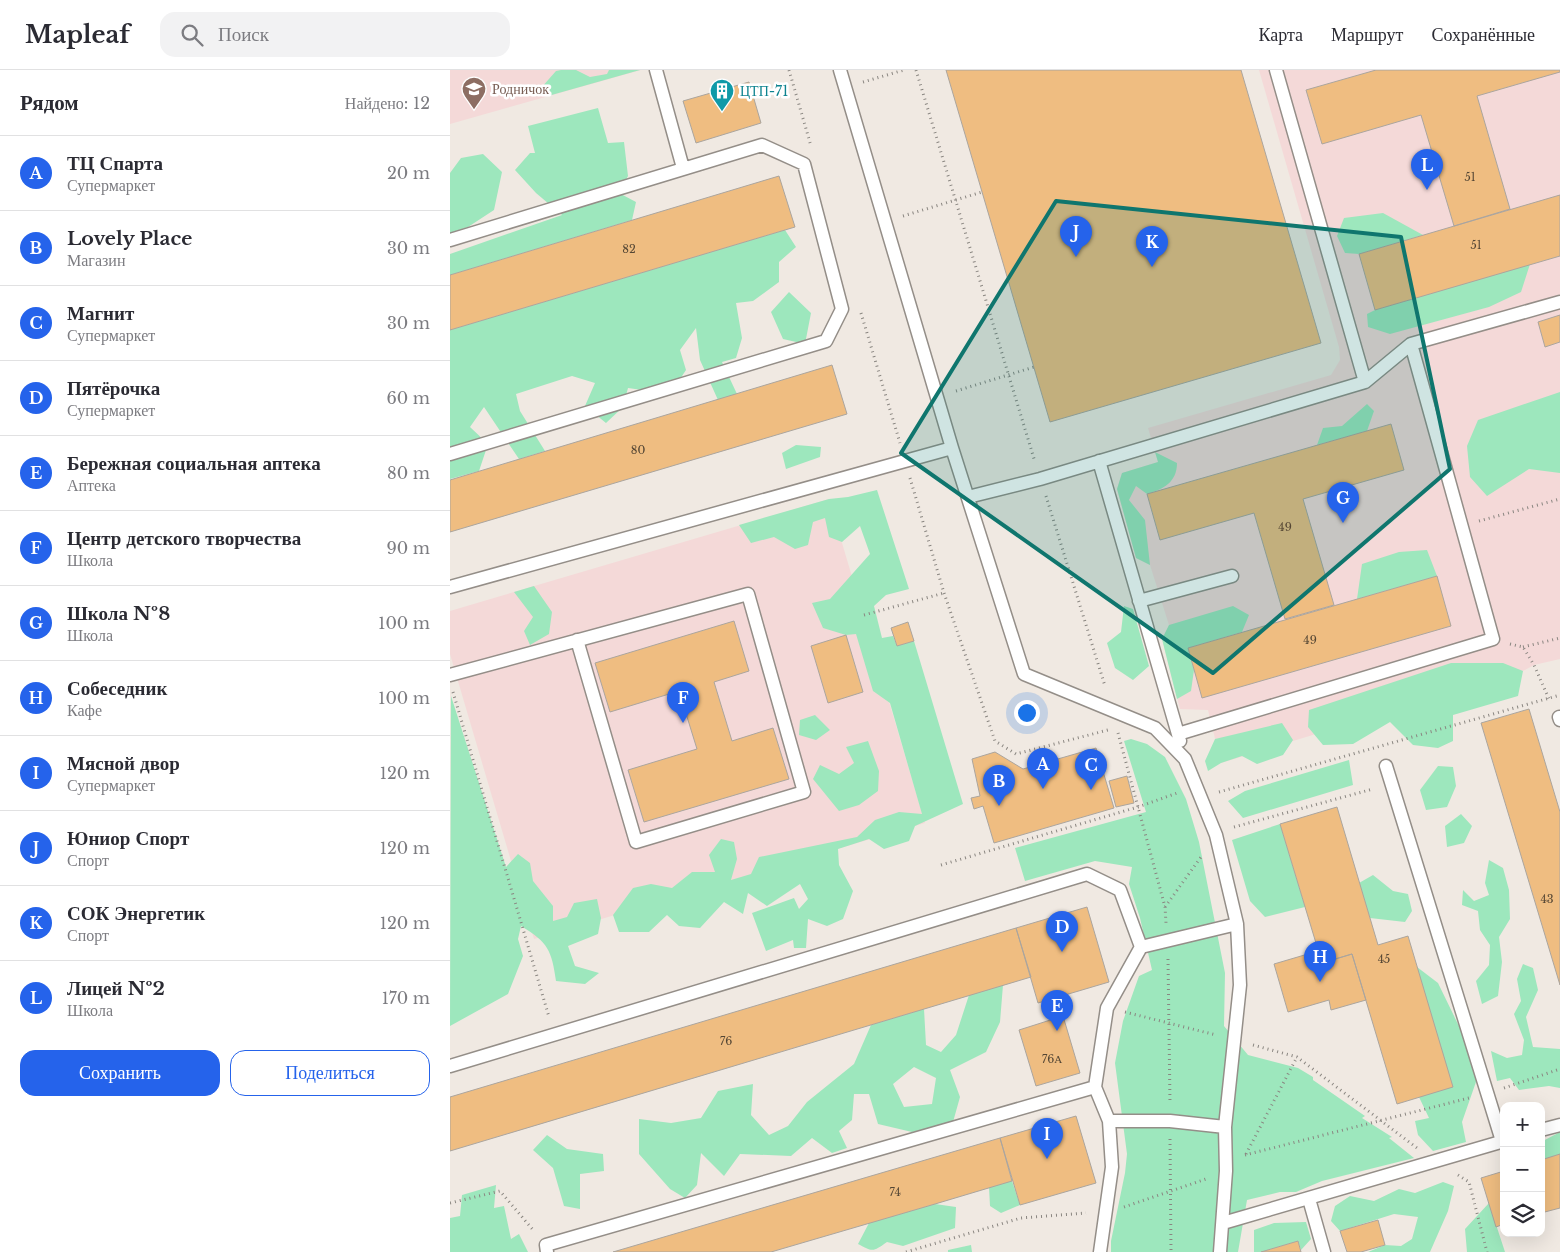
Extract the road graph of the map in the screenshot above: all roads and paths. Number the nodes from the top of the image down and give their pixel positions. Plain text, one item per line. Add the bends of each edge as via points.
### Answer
1 (656, 70) edge
2 (840, 70) edge
3 (904, 70) edge
4 (916, 70) edge
5 (1276, 70) edge
6 (845, 87) junction
7 (683, 168) junction
8 (982, 192) dead end
9 (956, 200) junction
10 (885, 222) junction
11 (450, 240) edge
12 (1560, 302) edge
13 (1411, 344) junction
14 (1034, 366) dead end
15 (1009, 374) junction
16 (1365, 382) junction
17 (937, 397) junction
18 (952, 448) junction
19 (450, 454) edge
20 (1098, 460) junction
21 (1040, 479) junction
22 (968, 497) junction
23 (1560, 499) edge
24 (1462, 525) junction
25 (1232, 576) dead end
26 (450, 587) edge
27 (944, 593) dead end
28 (1139, 601) junction
29 (864, 615) dead end
30 (1560, 638) edge
31 (1493, 639) junction
32 (577, 640) junction
33 (1523, 647) junction
34 (450, 675) edge
35 (453, 690) dead end
36 (1560, 694) edge
37 (1548, 698) junction
38 (1113, 712) junction
39 (1560, 719) edge
40 (1178, 734) junction
41 (1185, 758) junction
42 (1386, 766) dead end
43 (1391, 784) junction
44 (1195, 787) junction
45 (1138, 807) junction
46 (1216, 835) junction
47 (941, 865) dead end
48 (1165, 907) junction
49 (1237, 924) junction
50 (1167, 941) junction
51 (1141, 947) junction
52 (1107, 1008) junction
53 (1169, 1022) junction
54 (554, 1034) junction
55 (1235, 1040) junction
56 (1297, 1057) junction
57 (450, 1066) edge
58 (1095, 1087) junction
59 (1170, 1121) junction
60 (1109, 1122) junction
61 (1560, 1125) edge
62 (1225, 1127) junction
63 (1545, 1129) edge
64 (1500, 1131) edge
65 (1500, 1142) edge
66 (1246, 1155) dead end
67 (1433, 1160) junction
68 (1309, 1199) junction
69 (450, 1203) edge
70 (1223, 1223) junction
71 (546, 1248) edge
72 (1100, 1252) edge
73 (1171, 1252) edge
74 (1220, 1252) edge
75 (1324, 1252) edge
76 (1487, 1252) edge

1 - 7 lane
2 - 6 lane
3 - 6 path
4 - 9 path
5 - 16 lane
6 - 10 lane
7 - 11 lane
7 - 19 lane via 762,145 804,164 842,309 826,341
8 - 9 path
9 - 10 path
9 - 15 path
10 - 17 lane
12 - 13 lane
13 - 16 lane
13 - 24 lane
14 - 15 path
15 - 17 path
15 - 21 path
16 - 20 lane
17 - 18 lane
18 - 22 lane
18 - 26 lane
20 - 21 lane
20 - 28 lane
21 - 22 lane
21 - 38 path
22 - 38 lane via 1024,674
23 - 24 path
24 - 31 lane
25 - 28 lane
27 - 29 path
28 - 40 lane
30 - 33 path
31 - 33 path
31 - 40 lane
32 - 32 lane via 748,594 804,792 636,842
32 - 34 lane
33 - 37 path
35 - 54 path
36 - 37 path
37 - 39 path
37 - 44 path via 1221,793
38 - 41 lane via 1155,728
38 - 45 path
40 - 41 lane
41 - 44 lane
42 - 43 lane
43 - 46 path via 1237,826
43 - 64 lane
44 - 45 path
44 - 46 lane
45 - 47 path
45 - 48 path
46 - 48 path
46 - 49 lane
48 - 50 path
49 - 50 lane
49 - 55 lane via 1240,985
50 - 51 lane
50 - 53 path
51 - 52 lane
51 - 54 lane via 1120,890 1087,874
52 - 53 path
52 - 58 lane
53 - 55 path
53 - 59 path
54 - 57 lane
55 - 56 path
55 - 62 lane
56 - 66 path
56 - 67 path
58 - 60 lane
58 - 71 lane
59 - 60 lane
59 - 62 lane
59 - 73 path
60 - 72 lane via 1112,1167
61 - 63 lane
62 - 70 lane
65 - 67 lane
67 - 68 lane
67 - 76 path via 1470,1182
68 - 70 lane
68 - 75 lane
69 - 71 path via 500,1191
70 - 74 lane

